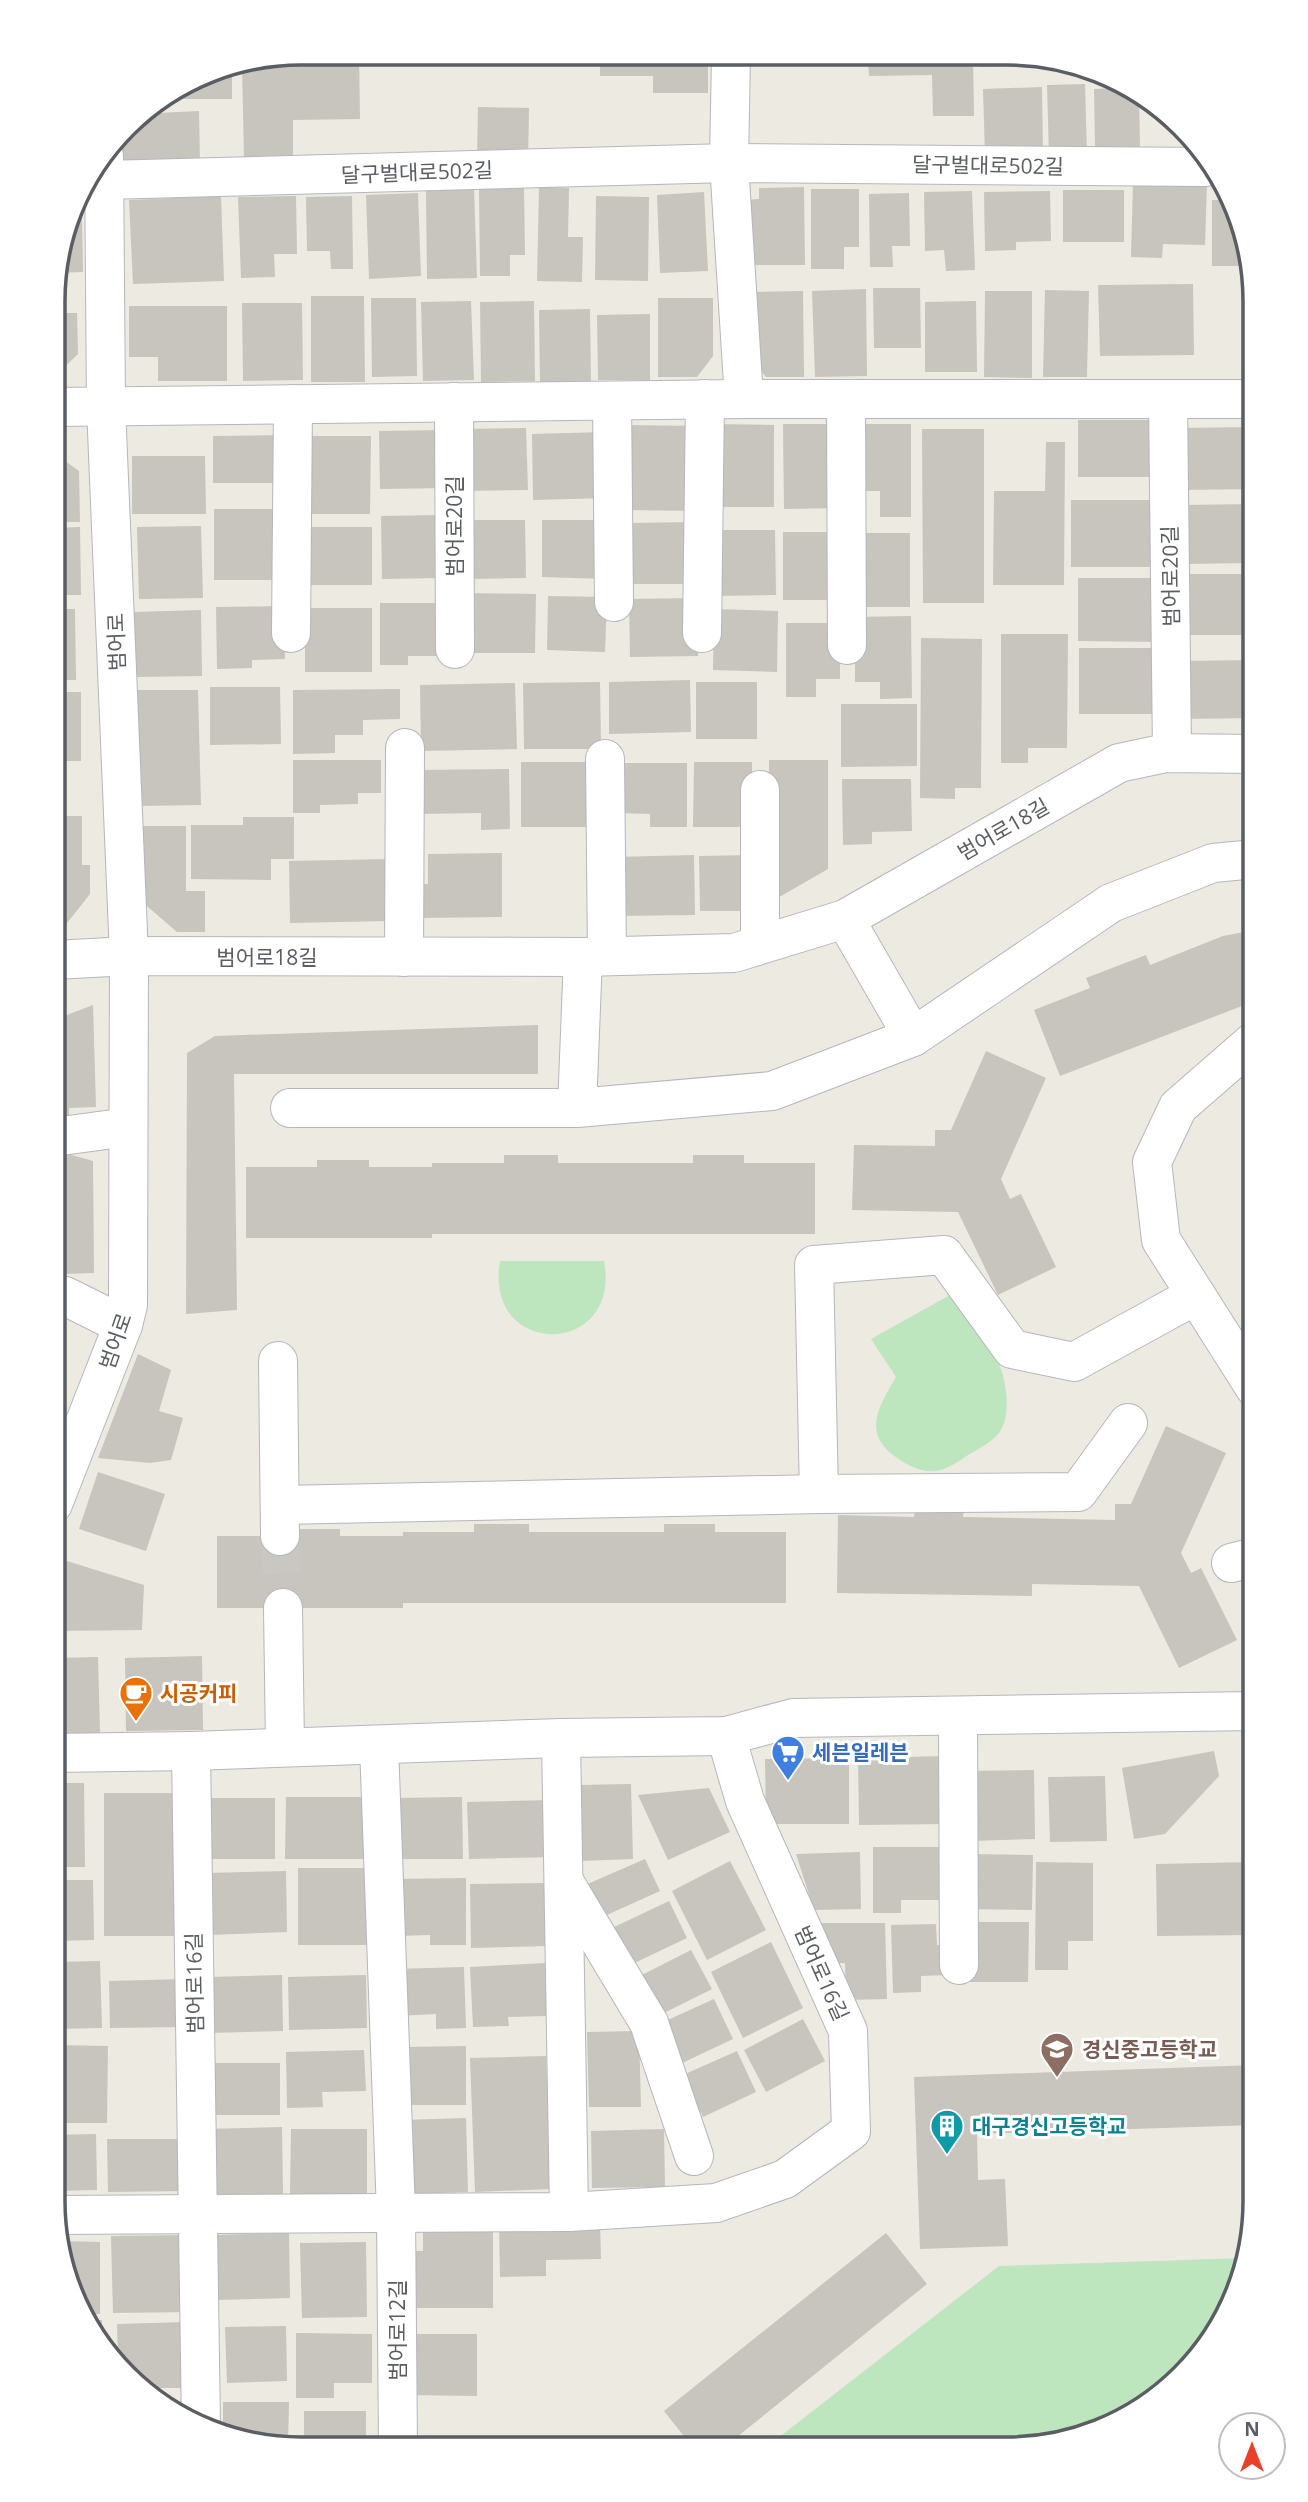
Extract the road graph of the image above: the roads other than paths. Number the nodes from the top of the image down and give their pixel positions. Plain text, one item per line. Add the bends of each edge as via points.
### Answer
1 (730, 65) edge
2 (729, 163) junction
3 (1202, 167) edge
4 (105, 168) edge
5 (705, 399) junction
6 (744, 399) junction
7 (846, 399) junction
8 (1168, 399) junction
9 (1243, 399) edge
10 (612, 401) junction
11 (454, 402) junction
12 (293, 404) junction
13 (65, 407) edge
14 (106, 407) junction
15 (614, 602) dead end
16 (291, 633) dead end
17 (702, 633) dead end
18 (847, 645) dead end
19 (455, 649) dead end
20 (405, 748) dead end
21 (1172, 753) junction
22 (1243, 754) edge
23 (605, 759) dead end
24 (760, 790) dead end
25 (1243, 860) edge
26 (845, 919) junction
27 (760, 944) junction
28 (129, 956) junction
29 (404, 957) junction
30 (595, 957) junction
31 (65, 959) edge
32 (913, 1037) junction
33 (1243, 1050) edge
34 (290, 1108) dead end
35 (578, 1108) junction
36 (128, 1127) junction
37 (65, 1136) edge
38 (1196, 1295) junction
39 (65, 1296) edge
40 (123, 1325) junction
41 (278, 1361) dead end
42 (1243, 1369) edge
43 (1128, 1423) dead end
44 (65, 1473) edge
45 (819, 1494) junction
46 (283, 1608) tunnel mouth
47 (1243, 1711) edge
48 (958, 1716) junction
49 (726, 1736) junction
50 (561, 1738) junction
51 (379, 1745) junction
52 (285, 1746) junction
53 (191, 1751) junction
54 (65, 1753) edge
55 (564, 1881) junction
56 (960, 1965) dead end
57 (694, 2156) dead end
58 (569, 2212) junction
59 (396, 2213) junction
60 (66, 2215) edge
61 (197, 2215) junction
62 (201, 2415) edge
63 (398, 2437) edge

1 - 2 street
2 - 3 street, 달구벌대로502길
2 - 4 street, 달구벌대로502길
2 - 6 street
4 - 14 street, 범어로
5 - 6 street
5 - 10 street
5 - 17 street
6 - 7 street
7 - 8 street
7 - 18 street
8 - 9 street
8 - 21 street, 범어로20길
10 - 11 street
10 - 15 street
11 - 12 street
11 - 19 street, 범어로20길
12 - 14 street
12 - 16 street
13 - 14 street
14 - 28 street, 범어로
20 - 29 street
21 - 22 street, 범어로18길
21 - 26 street, 범어로18길 via 1119,764
23 - 30 street
24 - 27 street
25 - 32 street via 1213,863 1111,903
26 - 27 street, 범어로18길
26 - 32 street
27 - 30 street, 범어로18길 via 734,953
28 - 29 street, 범어로18길
28 - 31 street, 범어로18길
28 - 36 street, 범어로
29 - 30 street, 범어로18길
30 - 35 street
32 - 35 street via 772,1091
33 - 38 street via 1178,1107 1152,1162 1161,1240
34 - 35 street
36 - 37 street
36 - 40 street, 범어로 via 128,1305
38 - 42 street
38 - 45 street via 1073,1362 1012,1349 944,1255 814,1265
39 - 40 street
40 - 44 street, 범어로
41 - 45 street via 280,1521
43 - 45 street via 1078,1492
46 - 52 street
47 - 48 street
48 - 49 street via 793,1718
48 - 56 street
49 - 50 street
49 - 58 street, 범어로16길 via 745,1801 848,2031 851,2131 785,2179 716,2203
50 - 51 street
50 - 55 street
51 - 52 street
51 - 59 street
52 - 53 street
53 - 54 street
53 - 61 street, 범어로16길
55 - 57 street via 649,2023
55 - 58 street
58 - 59 street, 범어로16길
59 - 61 street, 범어로16길
59 - 63 street, 범어로12길
60 - 61 street, 범어로16길
61 - 62 street, 범어로16길

